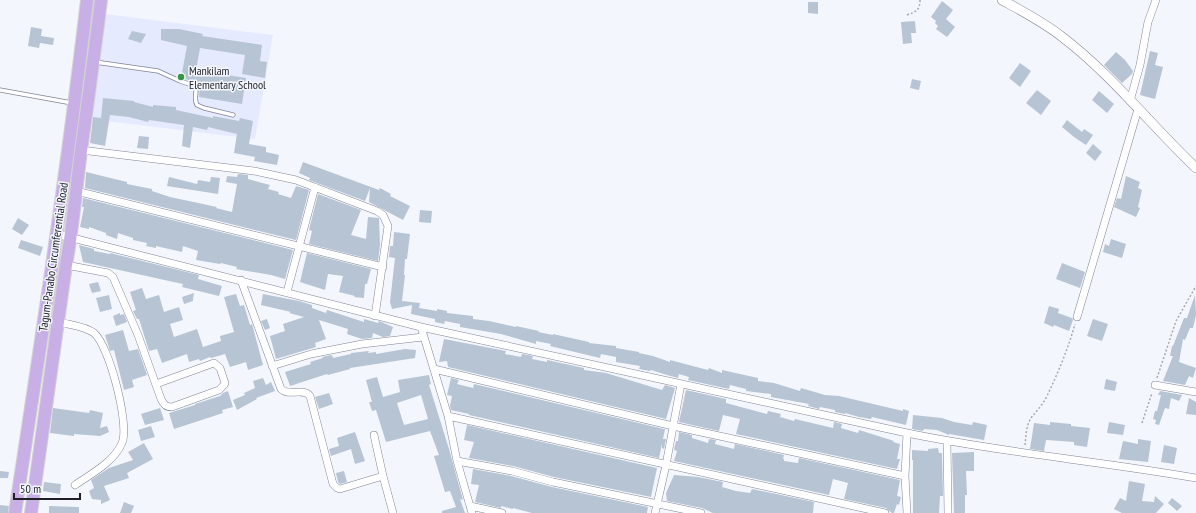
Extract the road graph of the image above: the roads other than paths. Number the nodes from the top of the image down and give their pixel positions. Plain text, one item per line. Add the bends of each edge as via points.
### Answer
1 (87, 0) edge
2 (100, 0) edge
3 (1002, 0) edge
4 (1156, 0) edge
5 (94, 62) junction
6 (0, 90) edge
7 (1130, 101) junction
8 (75, 104) junction
9 (1138, 109) junction
10 (233, 115) dead end
11 (81, 150) junction
12 (1196, 168) edge
13 (315, 187) junction
14 (76, 191) junction
15 (57, 234) junction
16 (71, 238) junction
17 (299, 247) junction
18 (66, 265) junction
19 (383, 267) junction
20 (241, 280) junction
21 (287, 292) junction
22 (375, 316) junction
23 (1077, 316) road end
24 (59, 322) junction
25 (421, 327) junction
26 (423, 337) junction
27 (272, 366) junction
28 (434, 370) junction
29 (156, 384) junction
30 (681, 384) junction
31 (1155, 385) road end
32 (1196, 392) edge
33 (448, 416) junction
34 (672, 426) junction
35 (907, 434) junction
36 (374, 435) dead end
37 (947, 442) junction
38 (457, 461) junction
39 (666, 465) junction
40 (383, 476) junction
41 (906, 476) junction
42 (1196, 478) edge
43 (75, 485) dead end
44 (657, 503) junction
45 (471, 509) edge
46 (15, 513) edge
47 (31, 513) edge
48 (393, 513) edge
49 (502, 513) edge
50 (655, 513) edge
51 (701, 513) edge
52 (885, 513) edge
53 (907, 513) edge
54 (948, 513) edge

1 - 8 highway, Tagum-Panabo Circumferential Road
2 - 5 highway, Tagum-Panabo Circumferential Road
3 - 7 street via 1061,36
4 - 7 street via 1148,22
5 - 10 lane via 163,72 195,86 197,105
5 - 11 highway, Tagum-Panabo Circumferential Road
6 - 8 lane
7 - 9 street
8 - 15 highway, Tagum-Panabo Circumferential Road
9 - 12 street
9 - 23 street
11 - 13 street via 254,170
11 - 14 highway, Tagum-Panabo Circumferential Road
13 - 17 street
13 - 19 street via 383,215 388,226
14 - 16 highway, Tagum-Panabo Circumferential Road
14 - 17 street
15 - 16 street
15 - 46 highway, Tagum-Panabo Circumferential Road
16 - 18 highway, Tagum-Panabo Circumferential Road
16 - 20 street
17 - 19 street
17 - 21 street
18 - 24 highway, Tagum-Panabo Circumferential Road
18 - 29 street via 108,273 113,277
19 - 22 street
20 - 21 street
20 - 27 street
21 - 22 street
22 - 25 street
24 - 43 street via 86,329 97,336 110,364 124,420 123,442 116,453 104,465
24 - 47 highway, Tagum-Panabo Circumferential Road
25 - 26 street
25 - 30 street
26 - 27 street via 362,344 311,354
26 - 28 street
27 - 40 street via 281,389 305,392 310,396 331,480 335,487 340,489
28 - 33 street
28 - 34 street
29 - 29 street via 214,363 220,368 225,383 219,390 169,407 163,404
30 - 34 street
30 - 35 street
31 - 32 street
33 - 38 street
33 - 39 street
34 - 39 street
34 - 41 street
35 - 37 street
35 - 41 street
36 - 40 street
37 - 42 street
37 - 54 street
38 - 44 street
38 - 45 street
39 - 44 street
39 - 52 street
40 - 48 street
41 - 53 street
44 - 50 street
44 - 51 street
45 - 49 street

